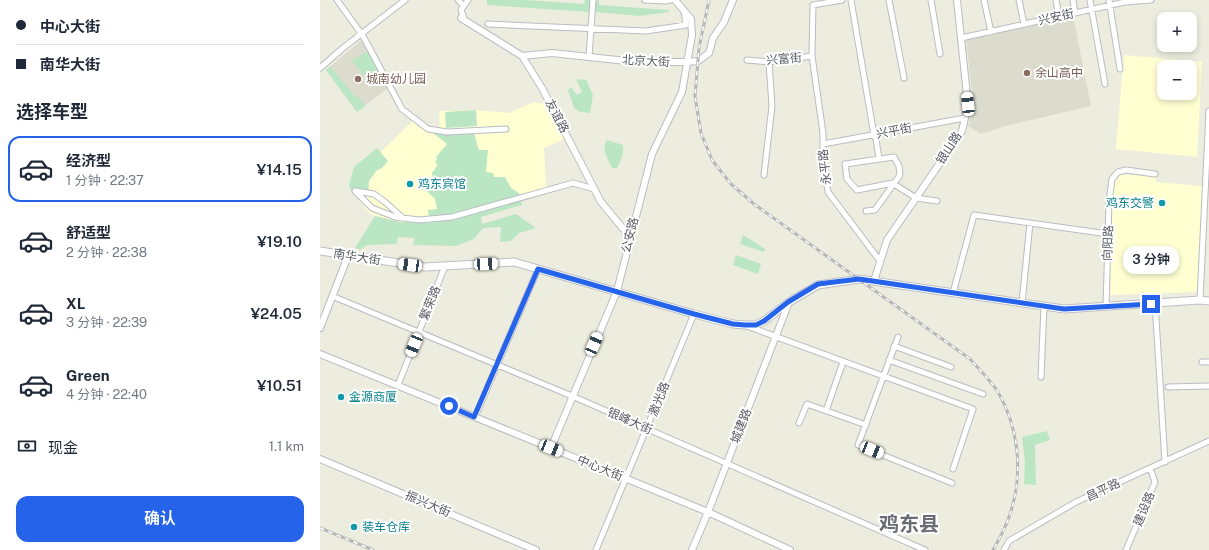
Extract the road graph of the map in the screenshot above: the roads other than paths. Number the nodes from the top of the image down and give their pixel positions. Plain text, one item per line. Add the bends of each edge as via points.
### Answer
1 (337, 0) edge
2 (405, 0) edge
3 (458, 0) edge
4 (468, 0) edge
5 (593, 0) edge
6 (644, 0) edge
7 (670, 0) edge
8 (675, 0) edge
9 (734, 0) edge
10 (842, 0) edge
11 (851, 0) edge
12 (890, 0) edge
13 (931, 0) edge
14 (958, 0) edge
15 (984, 0) edge
16 (1019, 0) edge
17 (1056, 0) edge
18 (1073, 0) edge
19 (1090, 0) edge
20 (1149, 0) edge
21 (1125, 1) edge
22 (813, 2) edge
23 (1110, 3) edge
24 (464, 6) junction
25 (1092, 10) junction
26 (684, 11) junction
27 (1075, 13) junction
28 (1059, 17) junction
29 (463, 19) joint
30 (488, 24) dead end
31 (1024, 24) junction
32 (591, 29) junction
33 (991, 32) junction
34 (362, 34) junction
35 (961, 38) junction
36 (940, 54) dead end
37 (522, 56) junction
38 (812, 56) junction
39 (589, 57) junction
40 (747, 60) dead end
41 (687, 62) junction
42 (769, 62) junction
43 (320, 68) edge
44 (1120, 69) dead end
45 (904, 78) dead end
46 (1105, 84) dead end
47 (1209, 111) edge
48 (965, 118) junction
49 (506, 129) dead end
50 (874, 135) junction
51 (823, 144) junction
52 (879, 159) junction
53 (1155, 174) dead end
54 (764, 175) dead end
55 (894, 184) junction
56 (594, 189) junction
57 (916, 198) junction
58 (937, 201) dead end
59 (866, 211) dead end
60 (403, 218) junction
61 (1030, 223) junction
62 (1108, 234) junction
63 (630, 237) junction
64 (320, 251) edge
65 (348, 256) junction
66 (880, 261) junction
67 (445, 266) junction
68 (538, 269) junction
69 (874, 281) junction
70 (617, 291) junction
71 (953, 293) junction
72 (332, 296) junction
73 (1200, 300) junction
74 (1209, 301) edge
75 (788, 302) junction
76 (1022, 303) junction
77 (1155, 303) junction
78 (1044, 306) junction
79 (1106, 307) junction
80 (694, 314) junction
81 (745, 325) junction
82 (320, 328) edge
83 (419, 332) junction
84 (775, 337) junction
85 (898, 337) dead end
86 (894, 346) junction
87 (320, 354) edge
88 (889, 360) junction
89 (843, 362) junction
90 (1202, 362) dead end
91 (1209, 362) edge
92 (497, 365) junction
93 (951, 367) dead end
94 (883, 376) junction
95 (1041, 377) dead end
96 (398, 385) junction
97 (1209, 386) edge
98 (1168, 388) dead end
99 (983, 394) dead end
100 (572, 396) junction
101 (826, 411) junction
102 (474, 417) junction
103 (799, 423) dead end
104 (866, 425) junction
105 (647, 429) junction
106 (1209, 441) edge
107 (551, 448) junction
108 (320, 459) edge
109 (1165, 462) junction
110 (726, 463) junction
111 (1150, 468) junction
112 (953, 469) dead end
113 (627, 478) junction
114 (952, 483) dead end
115 (708, 512) junction
116 (916, 548) edge
117 (536, 550) edge
118 (596, 550) edge
119 (692, 550) edge
120 (790, 550) edge
121 (926, 550) edge
122 (1004, 550) edge
123 (1126, 550) edge

1 - 34 street
2 - 34 street
3 - 24 street
4 - 24 street
5 - 32 street
6 - 7 street
8 - 26 street
9 - 41 street, 北京大街 via 713,38 709,53 698,61
10 - 22 street, 兴富街
11 - 50 street
12 - 45 street
13 - 36 street
14 - 35 street, 银山路
15 - 33 street
16 - 31 street
17 - 28 street
18 - 27 street
19 - 25 street
20 - 21 street, 兴安街
21 - 23 street, 兴安街
22 - 38 street, 兴富街
23 - 25 street, 兴安街
23 - 44 street
24 - 29 street via 461,10
25 - 27 street, 兴安街
25 - 46 street
26 - 32 street via 686,25 646,31
26 - 41 street, 公安路 via 691,19 692,35
27 - 28 street, 兴安街
28 - 31 street, 兴安街
29 - 37 street, 友谊路
30 - 32 street
31 - 33 street, 兴安街
32 - 39 street
33 - 35 street, 兴安街
34 - 43 street
34 - 49 street via 402,108 428,129 447,132
35 - 48 street, 银山路 via 968,104
37 - 39 street, 北京大街 via 552,53
37 - 56 street, 友谊路 via 542,88
38 - 42 street, 兴富街
38 - 51 street, 永平路
39 - 41 street, 北京大街 via 636,62
40 - 42 street, 兴富街
41 - 63 street, 公安路 via 682,92 652,154
42 - 54 street via 772,106
47 - 73 street
48 - 50 street, 兴平街
48 - 57 street, 银山路 via 962,131
50 - 51 street, 兴平街
50 - 52 street
51 - 66 street, 永平路 via 828,192
52 - 55 street via 894,157 900,166 900,175
52 - 55 street via 845,164 847,179 857,190
53 - 62 street, 向阳路 via 1126,170 1118,172 1112,179
55 - 57 street
55 - 59 street via 875,210
56 - 60 street via 573,183 452,217 420,220
56 - 63 street, 友谊路 via 601,202
57 - 58 street
57 - 66 street, 银山路 via 887,240
60 - 60 street via 395,218 372,208 355,191 374,194
61 - 62 street
61 - 71 street via 974,215
61 - 76 street
62 - 79 street, 向阳路
63 - 70 street, 公安路
64 - 65 main road, 南华大街
65 - 67 main road, 南华大街 via 425,267
65 - 72 street
66 - 69 street, 银山路
67 - 68 main road, 南华大街 via 514,262
67 - 83 street, 繁荣路
68 - 70 main road, 南华大街
68 - 92 street
69 - 71 main road, 南华大街
69 - 75 main road, 南华大街 via 859,279 818,284
70 - 80 main road, 南华大街
70 - 100 street, 公安路
71 - 76 main road, 南华大街
72 - 82 street
72 - 83 street, 银峰大街
73 - 74 main road, 南华大街
73 - 77 main road, 南华大街
75 - 81 main road, 南华大街 via 764,321 756,325
75 - 84 street, 城建路
76 - 78 main road, 南华大街
77 - 79 main road, 南华大街
77 - 109 street
78 - 79 main road, 南华大街 via 1064,309
78 - 95 street
80 - 81 main road, 南华大街
80 - 105 street, 激光路
81 - 84 street
83 - 92 street, 银峰大街
83 - 96 street, 繁荣路
84 - 89 street
84 - 110 street, 城建路
85 - 86 street
86 - 88 street
86 - 93 street
87 - 96 street, 中心大街
88 - 94 street
88 - 99 street
89 - 94 street
89 - 101 street
90 - 91 street
92 - 100 street, 银峰大街
92 - 102 street
94 - 104 street
94 - 112 street via 973,409
96 - 102 street, 中心大街
97 - 98 street
100 - 105 street, 银峰大街
100 - 107 street, 公安路
101 - 103 street via 807,404
101 - 104 street
102 - 107 street, 中心大街
104 - 114 street via 858,445
105 - 110 street, 银峰大街
105 - 113 street, 激光路
106 - 109 street, 昌平路
107 - 113 street, 中心大街
108 - 117 street, 振兴大街
109 - 111 street, 昌平路
110 - 115 street, 城建路
110 - 116 street, 银峰大街
111 - 122 street, 昌平路 via 1076,502 1009,541
111 - 123 street, 建设路 via 1155,482
113 - 115 street, 中心大街
113 - 118 street, 激光路
115 - 119 street, 城建路
115 - 120 street, 中心大街
116 - 121 street, 银峰大街

